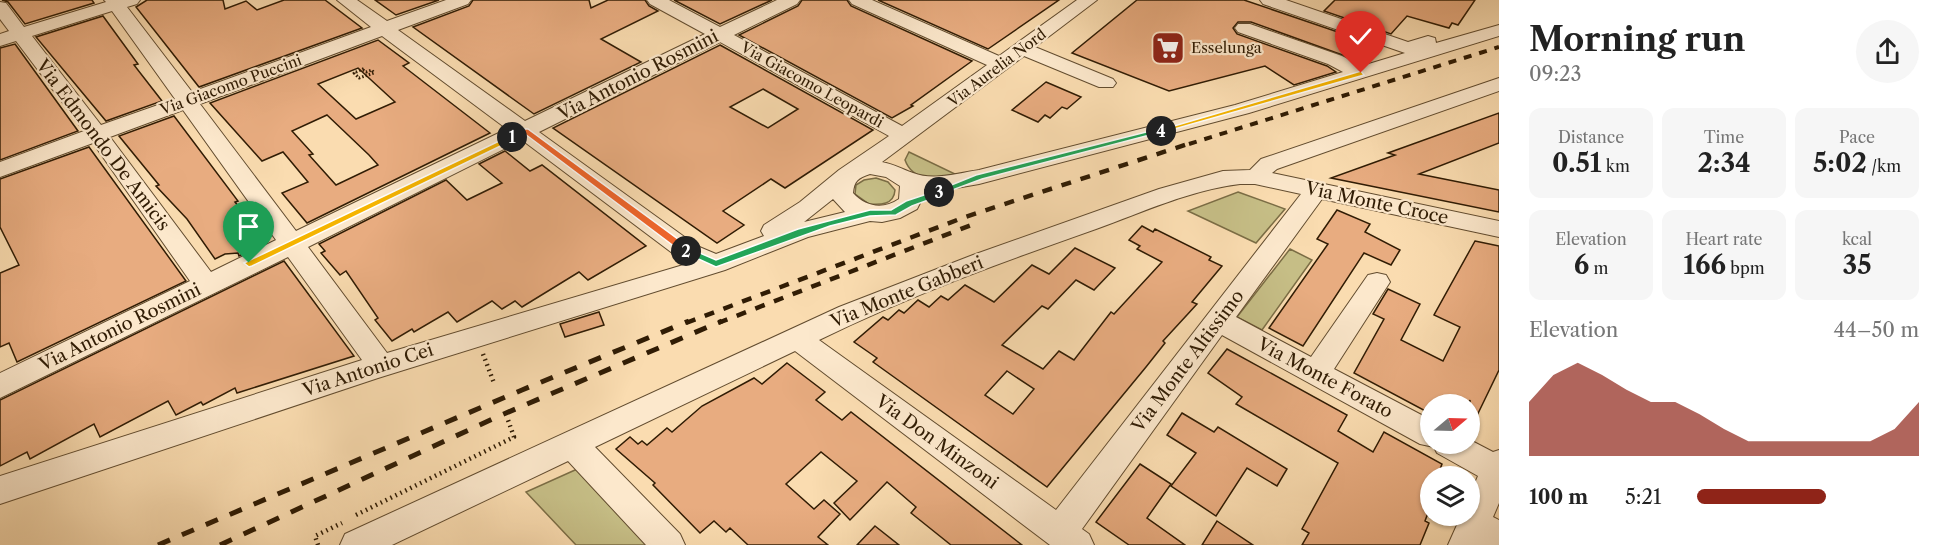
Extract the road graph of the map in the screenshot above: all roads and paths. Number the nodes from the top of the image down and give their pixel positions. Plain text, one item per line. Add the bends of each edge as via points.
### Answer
1 (346, 0) edge
2 (462, 0) edge
3 (656, 0) edge
4 (791, 0) edge
5 (858, 0) edge
6 (1088, 0) edge
7 (1269, 0) edge
8 (120, 2) edge
9 (1311, 6) edge
10 (0, 7) edge
11 (1499, 18) edge
12 (1244, 28) dead end
13 (385, 29) junction
14 (1499, 30) edge
15 (718, 34) junction
16 (10, 37) edge
17 (1023, 49) junction
18 (1002, 64) junction
19 (365, 70) junction
20 (1361, 73) junction
21 (360, 77) junction
22 (1107, 82) dead end
23 (1499, 84) edge
24 (187, 102) junction
25 (525, 131) junction
26 (97, 134) junction
27 (905, 136) junction
28 (0, 170) edge
29 (851, 173) junction
30 (901, 176) junction
31 (980, 177) junction
32 (1255, 177) junction
33 (1316, 190) junction
34 (909, 204) junction
35 (870, 213) junction
36 (1499, 229) edge
37 (292, 242) junction
38 (727, 260) junction
39 (1377, 282) dead end
40 (206, 284) junction
41 (1219, 321) junction
42 (797, 338) junction
43 (375, 357) dead end
44 (1316, 373) junction
45 (0, 386) edge
46 (508, 420) dead end
47 (1420, 429) edge
48 (571, 444) junction
49 (1470, 454) edge
50 (1498, 467) edge
51 (0, 490) edge
52 (1479, 536) edge
53 (1068, 538) edge
54 (318, 545) edge
55 (357, 545) edge
56 (668, 545) edge

1 - 13 street
2 - 13 street, Via Giacomo Puccini
3 - 15 street, Via Giacomo Leopardi
4 - 15 street, Via Antonio Rosmini
5 - 18 street
6 - 17 street, Via Aurelia Nord
7 - 9 street
8 - 16 street
8 - 24 street
9 - 11 street via 1408,48
10 - 16 street, Via Edmondo De Amicis
12 - 20 street
13 - 24 street, Via Giacomo Puccini
13 - 25 street
14 - 20 street
15 - 25 street, Via Antonio Rosmini
15 - 27 street, Via Giacomo Leopardi
16 - 26 street, Via Edmondo De Amicis
17 - 18 street, Via Aurelia Nord
17 - 22 street
18 - 27 street, Via Aurelia Nord
19 - 21 path
19 - 21 path via 353,73
19 - 21 path via 374,73
20 - 31 street via 1186,124
23 - 32 street via 1269,164
24 - 26 street, Via Giacomo Puccini
24 - 37 street
25 - 37 street, Via Antonio Rosmini
25 - 38 street via 688,252
26 - 28 street, Via Giacomo Puccini
26 - 40 street, Via Edmondo De Amicis
27 - 29 street, Via Aurelia Nord
27 - 30 street via 896,158
29 - 30 street via 875,167
29 - 35 street via 840,187 845,200
29 - 38 street, Via Antonio Cei via 808,208
30 - 31 street via 939,184
30 - 34 street via 913,192
31 - 34 street
32 - 33 street, Via Monte Croce
32 - 42 street, Via Monte Gabberi via 1229,177 1145,203 922,284
33 - 36 street, Via Monte Croce
33 - 41 street, Via Monte Altissimo
34 - 35 street via 893,213
35 - 38 street, Via Antonio Cei via 801,231
37 - 40 street, Via Antonio Rosmini
37 - 43 street
38 - 51 street, Via Antonio Cei via 376,367
39 - 44 street
40 - 45 street, Via Antonio Rosmini
41 - 44 street, Via Monte Forato
41 - 53 street, Via Monte Altissimo
42 - 48 street, Via Monte Gabberi
42 - 53 street, Via Don Minzoni
44 - 47 street, Via Monte Forato
46 - 54 path via 514,437 315,536
48 - 55 street
48 - 56 street
49 - 50 street
50 - 52 street

